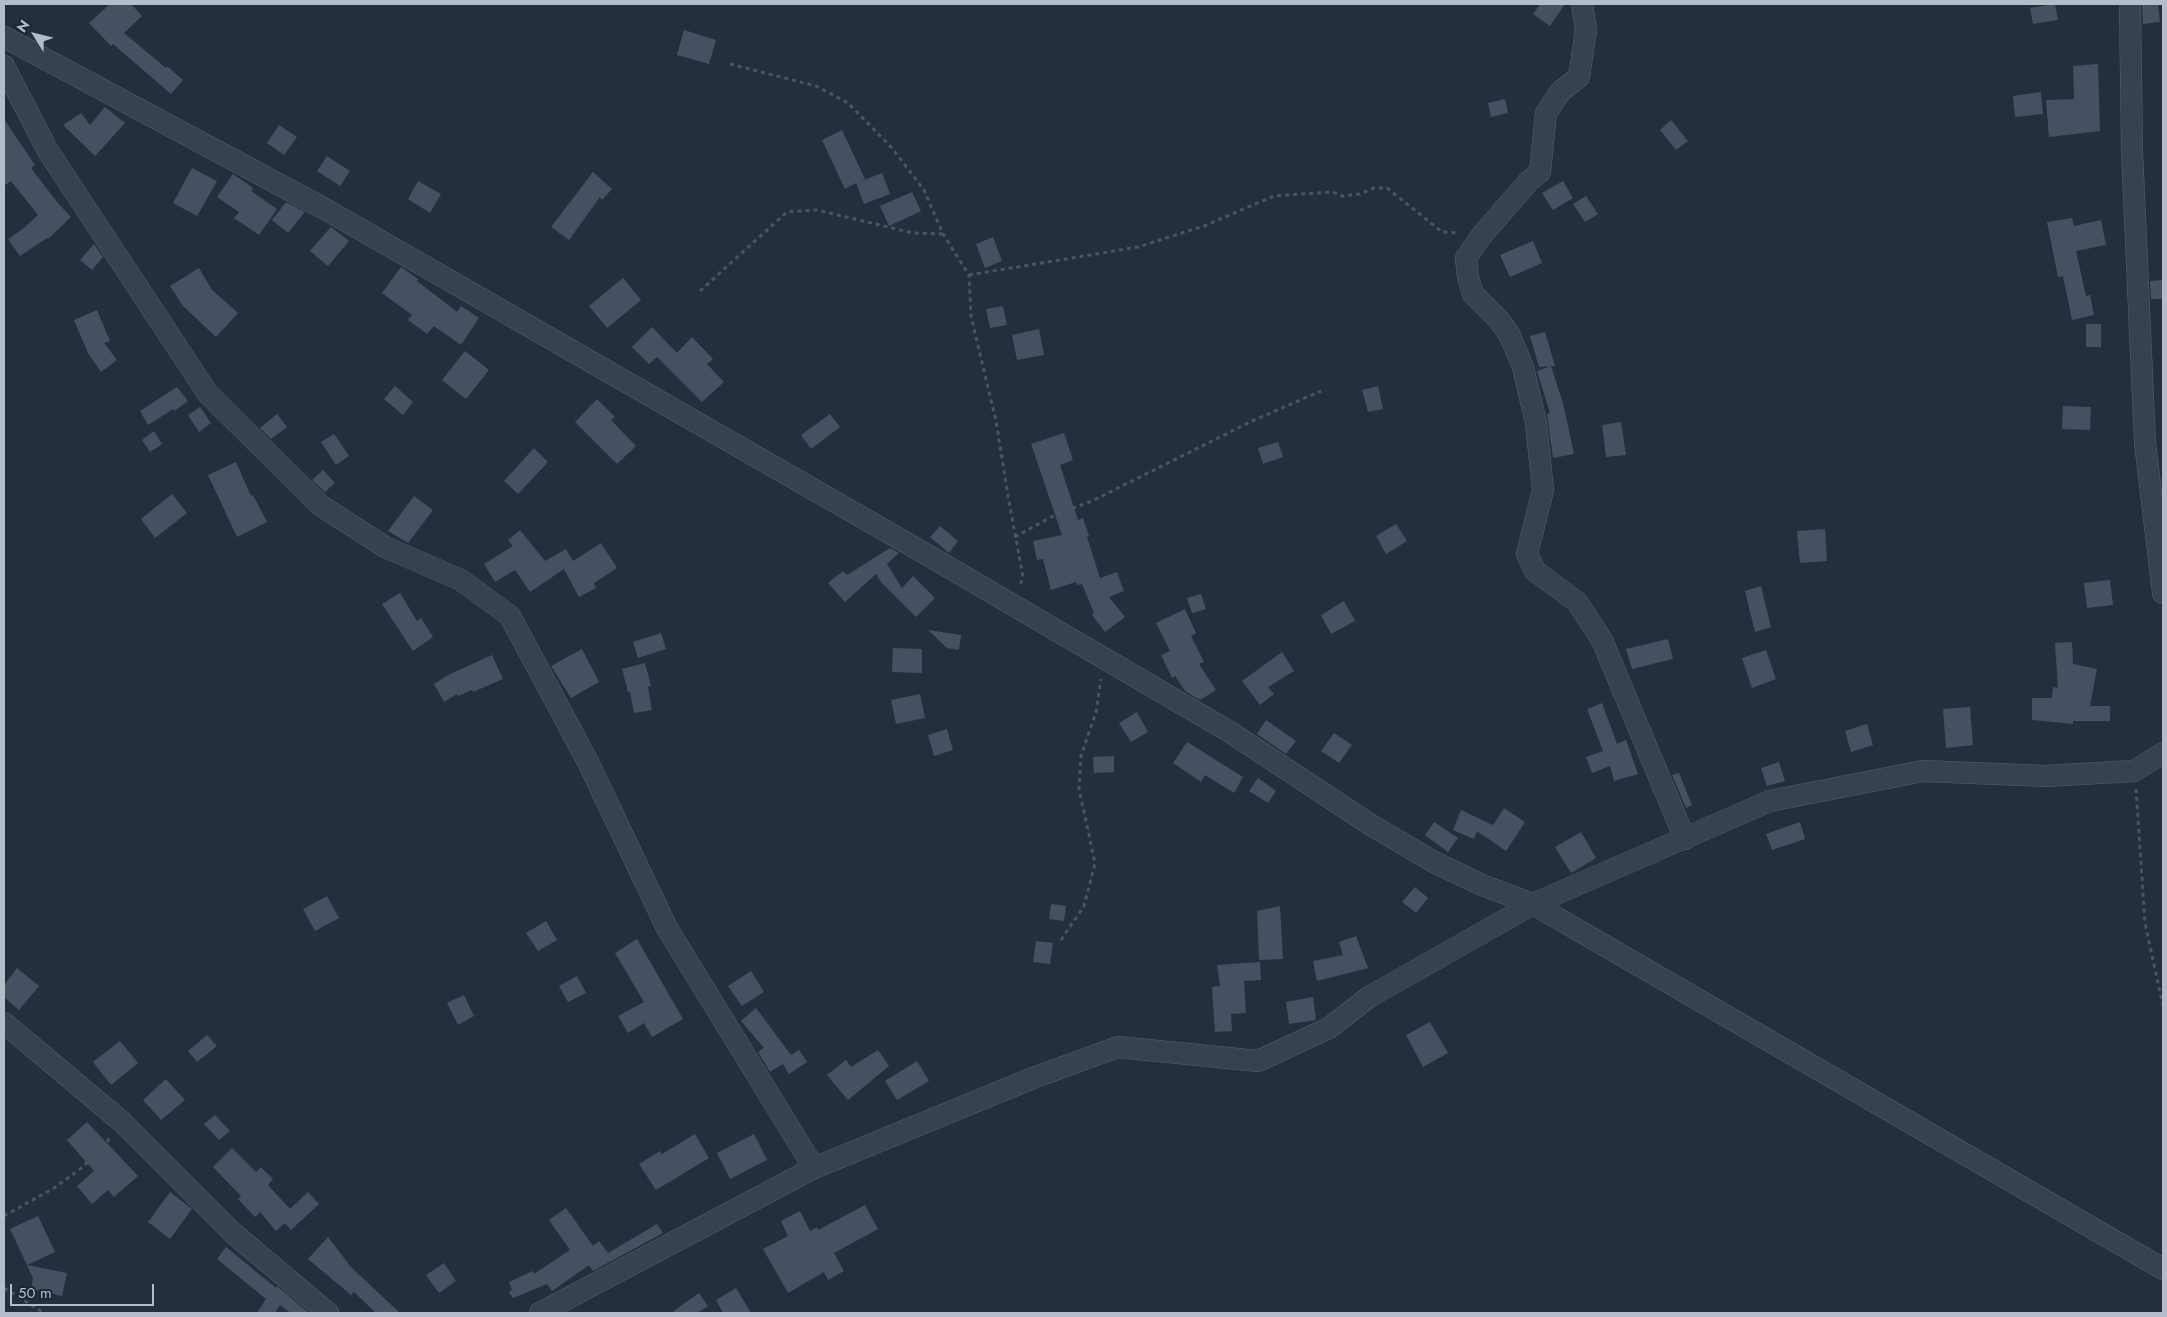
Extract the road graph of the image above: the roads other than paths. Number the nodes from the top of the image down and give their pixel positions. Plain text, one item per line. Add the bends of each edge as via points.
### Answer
1 (1582, 4) edge
2 (2130, 4) edge
3 (4, 37) edge
4 (4, 66) edge
5 (2163, 593) edge
6 (2163, 753) edge
7 (1685, 839) junction
8 (1533, 904) junction
9 (4, 1023) edge
10 (814, 1168) junction
11 (2163, 1270) edge
12 (328, 1313) edge
13 (540, 1313) edge

1 - 7 street via 1586,30 1579,77 1561,91 1546,113 1540,172 1528,181 1466,258 1468,278 1473,294 1508,334 1523,366 1536,423 1543,490 1527,554 1536,571 1577,602 1602,640
2 - 5 street via 2132,151 2145,443
3 - 8 street via 325,209 1015,606 1230,732 1371,825 1434,862
4 - 10 street via 48,151 208,394 320,505 385,547 461,580 510,616 588,762 667,928
6 - 7 street via 2134,771 2046,776 1922,771 1770,801
7 - 8 street
8 - 10 street via 1368,997 1329,1028 1258,1061 1118,1047 1033,1078
8 - 11 street
9 - 12 street via 121,1121 233,1233
10 - 13 street

